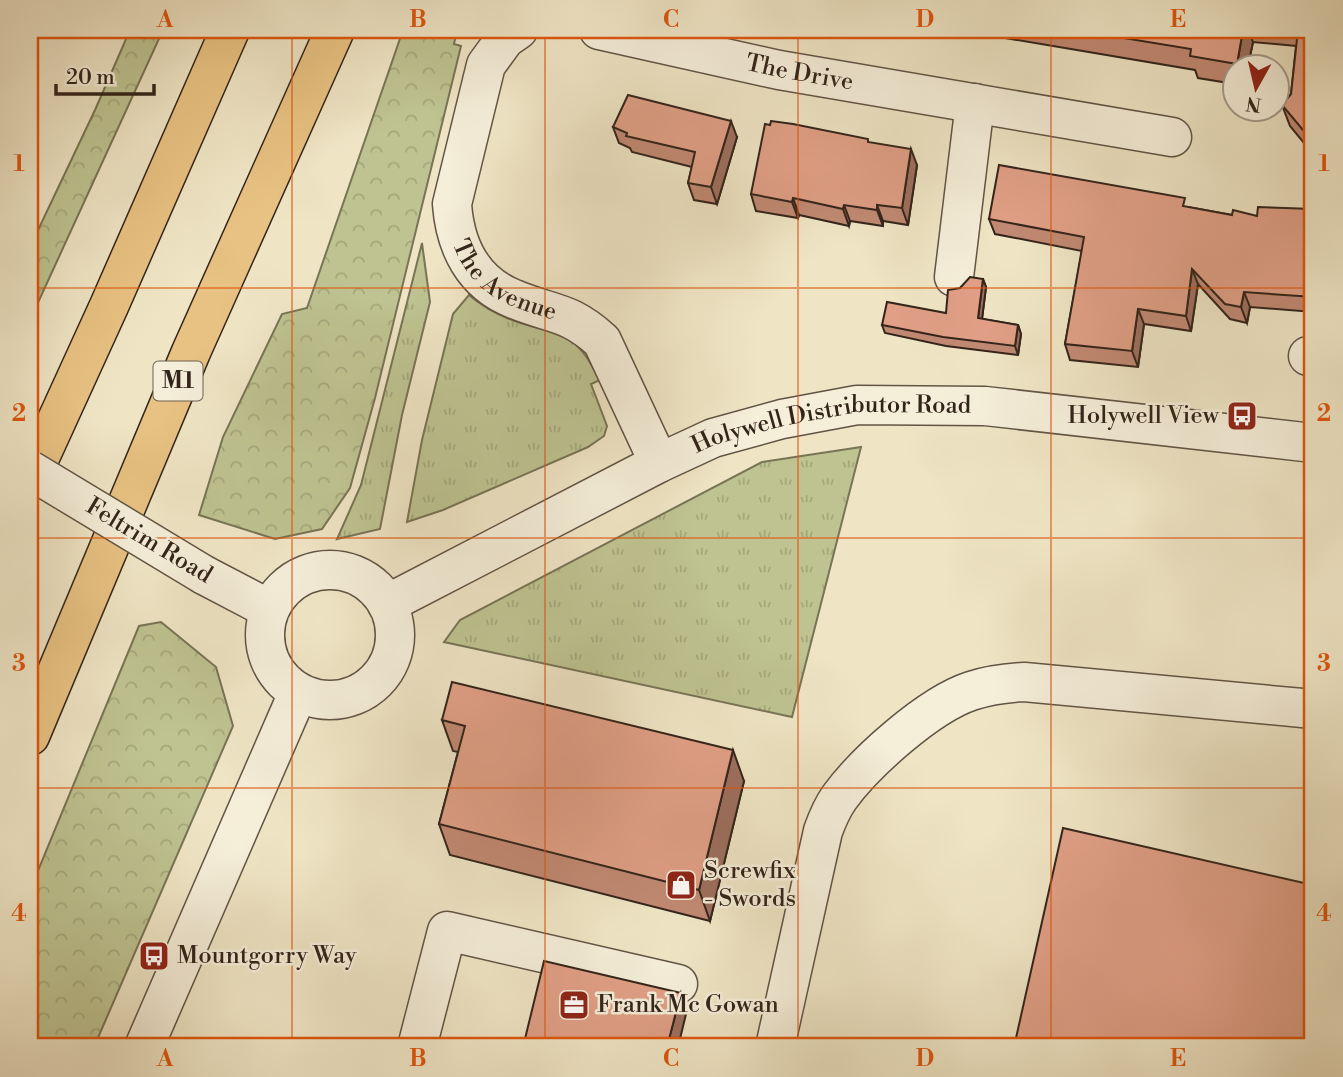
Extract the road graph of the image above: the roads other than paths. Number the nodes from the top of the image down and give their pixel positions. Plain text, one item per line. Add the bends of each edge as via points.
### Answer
1 (230, 30) edge
2 (335, 30) edge
3 (518, 30) edge
4 (618, 32) edge
5 (975, 103) junction
6 (1172, 137) dead end
7 (954, 277) dead end
8 (1313, 443) edge
9 (659, 463) junction
10 (30, 470) edge
11 (30, 479) edge
12 (387, 604) junction
13 (269, 609) junction
14 (298, 693) junction
15 (1313, 709) edge
16 (30, 736) edge
17 (678, 984) dead end
18 (144, 1047) edge
19 (417, 1047) edge
20 (775, 1047) edge

1 - 11 highway
2 - 16 highway, M1 via 191,352
3 - 9 street, The Avenue via 494,52 481,79 452,204 459,245 492,289 564,314 602,341
4 - 5 street, The Drive via 779,69
5 - 6 street, The Drive
5 - 7 street
8 - 9 street, Holywell Distributor Road via 985,406 857,405 713,438
9 - 12 street, Holywell Distributor Road
10 - 13 street, Feltrim Road, bridge
12 - 13 street via 361,578 326,569 292,582
12 - 14 street via 395,644 376,681 359,694 339,700
13 - 14 street via 264,628 271,665
14 - 18 street
15 - 20 street via 1024,682 992,684 946,703 865,768 830,814
17 - 19 street via 447,932

